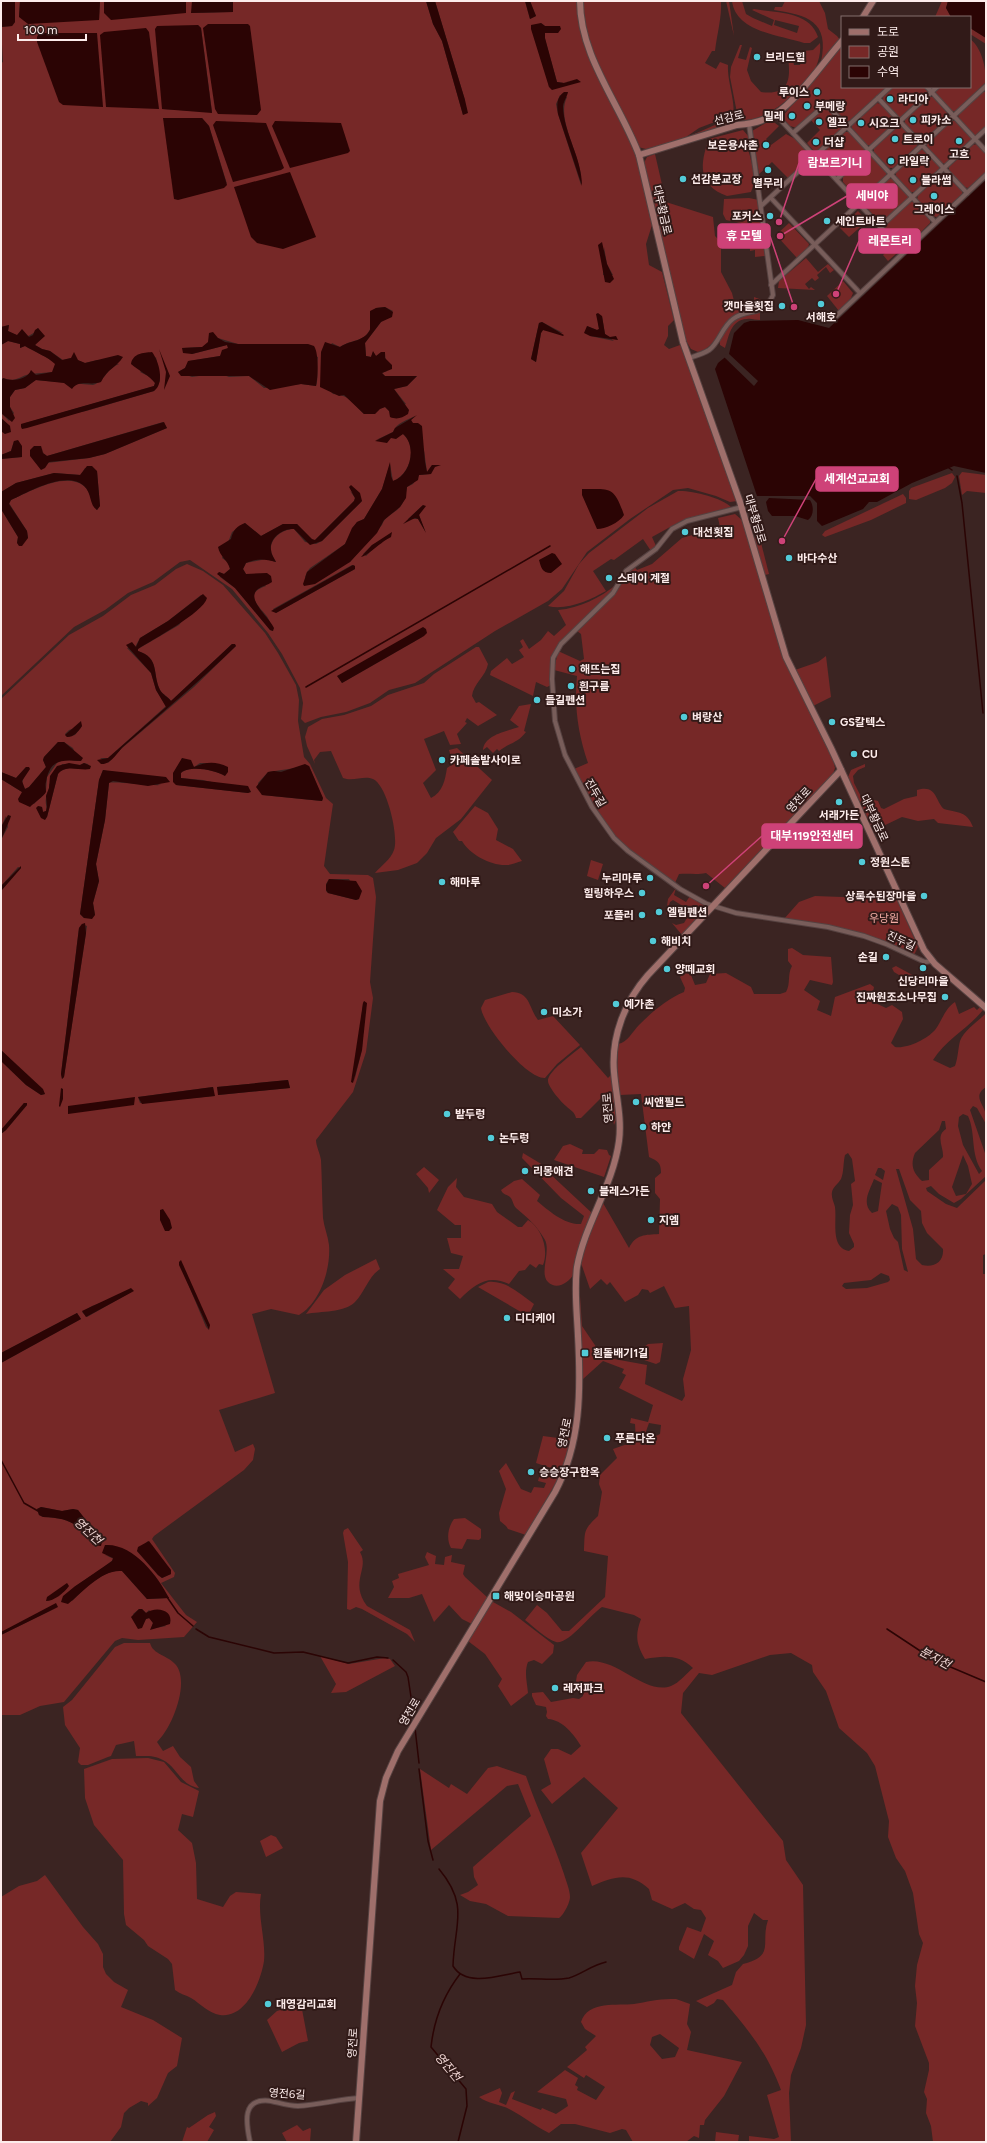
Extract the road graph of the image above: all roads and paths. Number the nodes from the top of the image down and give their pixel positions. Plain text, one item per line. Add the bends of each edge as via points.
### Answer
1 (580, 1) edge
2 (872, 1) edge
3 (864, 16) edge
4 (841, 42) edge
5 (986, 87) edge
6 (889, 88) edge
7 (928, 88) edge
8 (936, 88) edge
9 (931, 92) junction
10 (878, 98) junction
11 (775, 114) junction
12 (953, 116) junction
13 (900, 122) junction
14 (748, 124) junction
15 (847, 126) junction
16 (986, 129) edge
17 (793, 133) junction
18 (975, 139) junction
19 (922, 145) junction
20 (869, 150) junction
21 (986, 151) edge
22 (639, 155) junction
23 (815, 156) junction
24 (944, 168) junction
25 (891, 174) junction
26 (986, 174) edge
27 (837, 179) junction
28 (967, 193) junction
29 (912, 197) junction
30 (770, 198) junction
31 (859, 203) junction
32 (762, 206) junction
33 (935, 222) junction
34 (880, 227) junction
35 (814, 245) junction
36 (904, 252) junction
37 (771, 285) junction
38 (860, 293) junction
39 (832, 320) dead end
40 (689, 358) junction
41 (742, 507) junction
42 (841, 770) junction
43 (713, 906) junction
44 (932, 961) junction
45 (986, 1008) edge
46 (359, 2098) junction
47 (250, 2142) edge
48 (356, 2142) edge

1 - 22 street, 대부황금로 via 582,26 590,51 629,129
2 - 3 street
4 - 11 street, 선감로 via 798,93
5 - 12 street
6 - 10 street
7 - 9 street
8 - 9 street
9 - 12 street
9 - 13 street
10 - 13 street
10 - 15 street
11 - 14 street, 선감로
11 - 17 street
12 - 18 street
12 - 19 street
13 - 19 street
13 - 20 street
14 - 22 street, 선감로 via 737,125
14 - 32 street
15 - 17 street via 826,104
15 - 20 street
15 - 23 street
16 - 18 street
17 - 23 street
18 - 21 street
18 - 24 street
19 - 24 street
19 - 25 street
20 - 25 street
20 - 27 street
22 - 40 street, 대부황금로 via 675,313
23 - 27 street
23 - 30 street
24 - 28 street
24 - 29 street
25 - 29 street
25 - 31 street
26 - 28 street
27 - 31 street
28 - 33 street
29 - 33 street
29 - 34 street
30 - 32 street
30 - 35 street
31 - 34 street
31 - 35 street
32 - 37 street
33 - 36 street
34 - 36 street
35 - 37 street
35 - 38 street
36 - 38 street
37 - 40 street via 772,295 766,307 740,314 731,320 710,350
38 - 39 street
40 - 41 street, 대부황금로
41 - 42 street, 대부황금로 via 786,657
41 - 43 street, 진두길 via 686,521 672,529 656,549 626,571 613,593 561,644 555,653 552,670 556,721 562,749 603,824 621,845 652,869 680,889
42 - 43 street, 영전로
42 - 44 street, 대부황금로 via 920,942
43 - 44 street, 진두길 via 736,913 858,934 921,960
43 - 46 street, 영전로 via 642,982 627,1006 620,1026 614,1063 620,1116 619,1141 611,1173 583,1245 577,1270 580,1402 573,1445 564,1472 548,1504 402,1744 382,1792 377,1816
44 - 45 street, 대부황금로
46 - 47 street, 영전6길 via 299,2106 269,2101 258,2102 250,2108 246,2117
46 - 48 street, 영전로

